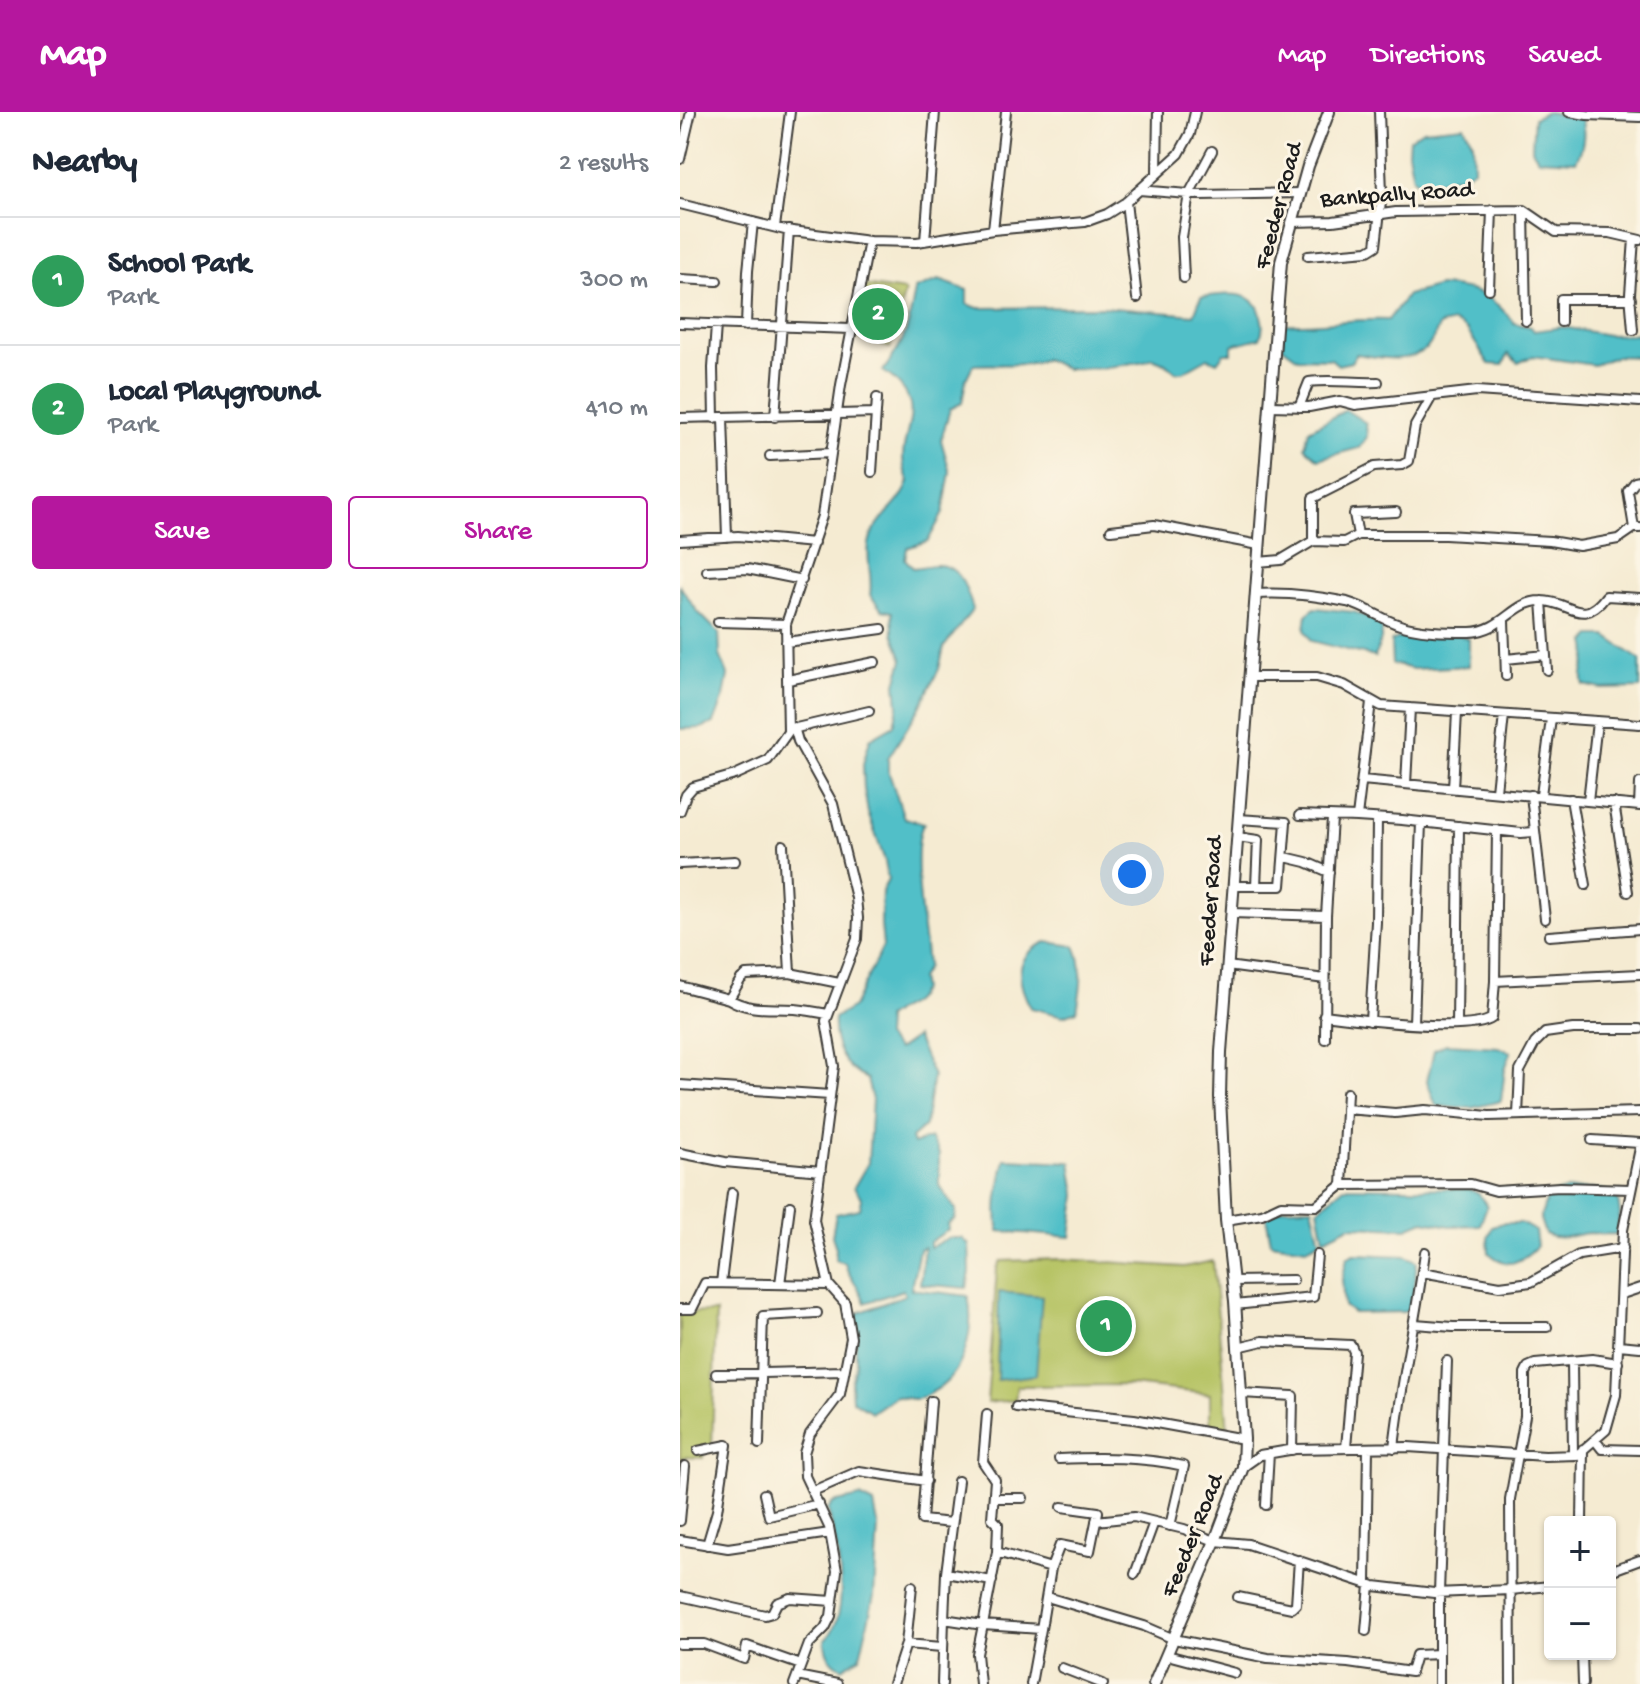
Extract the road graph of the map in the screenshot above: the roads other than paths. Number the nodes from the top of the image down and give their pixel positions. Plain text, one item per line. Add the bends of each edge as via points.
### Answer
1 (691, 112) edge
2 (790, 112) edge
3 (935, 112) edge
4 (1006, 112) edge
5 (1158, 112) edge
6 (1195, 112) edge
7 (1329, 112) edge
8 (1379, 112) edge
9 (1569, 112) edge
10 (1640, 117) edge
11 (1212, 151) dead end
12 (680, 159) edge
13 (1157, 173) junction
14 (1139, 190) junction
15 (1300, 193) junction
16 (1189, 194) junction
17 (1126, 202) junction
18 (680, 204) edge
19 (1492, 210) junction
20 (1524, 210) junction
21 (1379, 215) junction
22 (753, 222) junction
23 (1292, 222) junction
24 (775, 227) junction
25 (789, 230) junction
26 (993, 230) junction
27 (1637, 240) edge
28 (869, 241) junction
29 (925, 241) junction
30 (1308, 256) dead end
31 (1184, 278) dead end
32 (680, 279) edge
33 (717, 281) dead end
34 (1489, 289) dead end
35 (1137, 298) dead end
36 (1631, 299) junction
37 (1526, 321) dead end
38 (1561, 322) dead end
39 (680, 323) edge
40 (716, 325) junction
41 (746, 326) junction
42 (781, 328) junction
43 (851, 329) junction
44 (1633, 330) dead end
45 (1378, 382) dead end
46 (877, 398) dead end
47 (1431, 398) junction
48 (1640, 402) edge
49 (1270, 406) junction
50 (1299, 407) junction
51 (876, 413) junction
52 (836, 416) junction
53 (775, 417) junction
54 (680, 418) edge
55 (718, 418) junction
56 (831, 453) junction
57 (770, 456) dead end
58 (872, 472) dead end
59 (1640, 481) edge
60 (1396, 512) dead end
61 (1637, 528) edge
62 (1111, 530) dead end
63 (1358, 535) junction
64 (727, 537) junction
65 (680, 540) edge
66 (1313, 541) junction
67 (814, 543) junction
68 (1259, 545) junction
69 (1258, 562) junction
70 (707, 571) dead end
71 (802, 580) junction
72 (1256, 594) junction
73 (1640, 598) edge
74 (1542, 601) junction
75 (1504, 621) junction
76 (718, 622) dead end
77 (786, 624) junction
78 (882, 629) dead end
79 (786, 642) junction
80 (1546, 655) junction
81 (1506, 659) junction
82 (875, 662) dead end
83 (1547, 670) dead end
84 (1506, 676) dead end
85 (1249, 677) junction
86 (788, 680) junction
87 (1371, 702) junction
88 (1410, 708) junction
89 (869, 711) dead end
90 (1457, 712) junction
91 (1504, 715) junction
92 (1551, 719) junction
93 (1597, 722) junction
94 (1640, 724) edge
95 (791, 729) junction
96 (1362, 780) junction
97 (1640, 783) edge
98 (1406, 784) junction
99 (1453, 788) junction
100 (1496, 791) junction
101 (683, 793) edge
102 (1531, 795) junction
103 (1541, 795) junction
104 (1571, 799) junction
105 (1588, 801) junction
106 (1614, 803) junction
107 (1640, 806) edge
108 (680, 811) edge
109 (1300, 815) dead end
110 (1357, 817) junction
111 (1332, 818) junction
112 (1238, 819) junction
113 (1377, 819) junction
114 (1421, 822) junction
115 (1459, 826) junction
116 (1497, 830) junction
117 (1534, 832) junction
118 (1237, 837) junction
119 (783, 845) dead end
120 (1285, 857) junction
121 (735, 861) dead end
122 (680, 864) edge
123 (1329, 872) junction
124 (1586, 885) dead end
125 (1234, 886) junction
126 (1256, 886) junction
127 (1628, 892) dead end
128 (1231, 913) junction
129 (1326, 916) junction
130 (1545, 919) dead end
131 (1640, 929) edge
132 (1549, 936) dead end
133 (1227, 966) junction
134 (790, 973) junction
135 (1640, 974) edge
136 (1325, 979) junction
137 (1495, 981) junction
138 (839, 983) junction
139 (680, 986) edge
140 (729, 999) junction
141 (828, 1014) junction
142 (1324, 1015) junction
143 (1370, 1021) junction
144 (1414, 1023) junction
145 (1457, 1025) junction
146 (1640, 1029) edge
147 (1325, 1039) dead end
148 (680, 1085) edge
149 (1347, 1093) dead end
150 (830, 1095) junction
151 (1346, 1109) junction
152 (1640, 1112) edge
153 (1518, 1115) junction
154 (1592, 1140) dead end
155 (1640, 1146) edge
156 (680, 1153) edge
157 (821, 1171) junction
158 (1342, 1185) junction
159 (1631, 1189) junction
160 (732, 1193) dead end
161 (790, 1206) dead end
162 (1226, 1220) junction
163 (1623, 1248) junction
164 (1425, 1252) dead end
165 (1317, 1255) dead end
166 (1422, 1272) junction
167 (1293, 1280) dead end
168 (1233, 1281) junction
169 (721, 1283) junction
170 (780, 1284) junction
171 (829, 1285) junction
172 (1640, 1288) edge
173 (1622, 1294) junction
174 (1235, 1305) junction
175 (680, 1309) edge
176 (817, 1313) dead end
177 (1415, 1324) junction
178 (1547, 1327) dead end
179 (1619, 1345) junction
180 (1238, 1347) junction
181 (1640, 1347) edge
182 (1447, 1361) dead end
183 (1572, 1361) junction
184 (1618, 1363) junction
185 (844, 1371) junction
186 (716, 1374) dead end
187 (761, 1374) junction
188 (1241, 1393) junction
189 (931, 1401) dead end
190 (1016, 1407) dead end
191 (987, 1414) dead end
192 (1244, 1439) junction
193 (1595, 1440) junction
194 (759, 1444) dead end
195 (1346, 1448) junction
196 (1368, 1448) junction
197 (1394, 1448) junction
198 (1583, 1449) junction
199 (1292, 1450) junction
200 (1640, 1450) edge
201 (698, 1451) dead end
202 (1444, 1451) junction
203 (1269, 1453) junction
204 (1516, 1455) junction
205 (1573, 1455) junction
206 (1059, 1459) dead end
207 (685, 1466) dead end
208 (1243, 1467) junction
209 (926, 1481) junction
210 (958, 1481) dead end
211 (813, 1491) junction
212 (764, 1494) dead end
213 (994, 1498) junction
214 (1023, 1498) dead end
215 (819, 1504) junction
216 (1266, 1505) dead end
217 (1062, 1507) dead end
218 (1582, 1516) edge
219 (680, 1521) edge
220 (1096, 1521) junction
221 (1154, 1522) junction
222 (952, 1523) junction
223 (1170, 1526) junction
224 (830, 1533) junction
225 (680, 1540) edge
226 (1215, 1541) junction
227 (707, 1545) junction
228 (997, 1552) junction
229 (1299, 1560) junction
230 (1640, 1560) edge
231 (1051, 1568) junction
232 (1616, 1569) edge
233 (946, 1573) junction
234 (1135, 1574) dead end
235 (992, 1581) junction
236 (1368, 1584) junction
237 (912, 1586) dead end
238 (1544, 1587) edge
239 (1511, 1590) junction
240 (1439, 1593) junction
241 (680, 1596) edge
242 (1047, 1597) junction
243 (1238, 1597) dead end
244 (833, 1601) junction
245 (944, 1619) junction
246 (983, 1625) junction
247 (1041, 1629) junction
248 (1366, 1631) dead end
249 (1174, 1639) junction
250 (680, 1644) edge
251 (906, 1644) junction
252 (942, 1647) junction
253 (1439, 1654) junction
254 (1167, 1655) junction
255 (1582, 1660) edge
256 (801, 1665) junction
257 (1062, 1668) dead end
258 (1235, 1673) dead end
259 (796, 1680) edge
260 (837, 1684) edge
261 (893, 1684) edge
262 (942, 1684) edge
263 (980, 1684) edge
264 (1031, 1684) edge
265 (1103, 1684) edge
266 (1154, 1684) edge
267 (1439, 1684) edge
268 (1511, 1684) edge
269 (1583, 1684) edge

1 - 12 street
2 - 24 street
3 - 29 street
4 - 26 street
5 - 13 street
6 - 13 street via 1186,144
7 - 15 street, Feeder Road
8 - 21 street
9 - 10 street
11 - 16 street
13 - 14 street
14 - 16 street
14 - 17 street
15 - 16 street
15 - 23 street, Feeder Road
16 - 31 street via 1182,237
17 - 26 street via 1085,222
17 - 35 street
18 - 22 street
19 - 20 street, Bankpally Road
19 - 21 street, Bankpally Road
19 - 34 street
20 - 27 street via 1556,232 1610,233
20 - 37 street
21 - 23 street, Bankpally Road
21 - 30 street via 1373,249
22 - 24 street
22 - 41 street
23 - 49 street, Feeder Road via 1281,262
24 - 25 street
25 - 28 street
25 - 42 street
26 - 29 street
27 - 36 street
28 - 29 street
28 - 43 street
32 - 33 street
36 - 38 street via 1561,299
36 - 44 street
39 - 40 street
40 - 41 street
40 - 55 street
41 - 42 street
42 - 43 street
42 - 53 street
43 - 52 street
45 - 50 street via 1309,382
46 - 51 street
47 - 48 street via 1477,391
47 - 50 street
47 - 66 street via 1415,426 1409,461 1374,467 1313,498
49 - 50 street
49 - 68 street, Feeder Road
51 - 52 street
51 - 58 street
52 - 53 street
52 - 56 street
53 - 55 street
54 - 55 street
55 - 64 street
56 - 57 street
56 - 67 street
59 - 61 street via 1628,491
60 - 63 street via 1354,514
61 - 63 street via 1618,539 1579,546 1445,535
62 - 68 street via 1154,525
63 - 66 street via 1344,542
64 - 65 street
64 - 67 street
66 - 69 street via 1281,560
67 - 71 street
68 - 69 street, Feeder Road
69 - 72 street, Feeder Road
70 - 71 street via 747,569
71 - 77 street
72 - 75 street via 1348,603 1421,629 1472,632
72 - 85 street, Feeder Road
73 - 74 street via 1606,596 1590,611 1577,612
74 - 75 street via 1526,604
74 - 80 street
75 - 81 street
76 - 77 street
77 - 79 street
78 - 79 street
79 - 86 street
80 - 81 street
80 - 83 street
81 - 84 street
82 - 86 street
85 - 87 street via 1317,677 1344,685
85 - 112 street, Feeder Road
86 - 95 street
87 - 88 street
87 - 96 street
88 - 90 street
88 - 98 street
89 - 95 street
90 - 91 street
90 - 99 street
91 - 92 street
91 - 100 street
92 - 93 street
92 - 103 street
93 - 94 street
93 - 105 street
95 - 101 street via 768,760
95 - 138 street via 833,804 856,898 857,939
96 - 98 street
96 - 110 street
97 - 107 street
98 - 99 street
99 - 100 street
100 - 102 street
101 - 108 street
102 - 103 street
102 - 117 street
103 - 104 street
104 - 105 street
104 - 124 street
105 - 106 street
106 - 107 street
106 - 127 street
109 - 111 street
110 - 111 street
110 - 113 street
111 - 123 street
112 - 118 street, Feeder Road
112 - 120 street via 1286,822
113 - 114 street
113 - 143 street
114 - 115 street
114 - 144 street
115 - 116 street
115 - 145 street
116 - 117 street
116 - 137 street
117 - 130 street
118 - 125 street, Feeder Road
118 - 126 street via 1258,840
119 - 134 street
120 - 123 street
120 - 126 street via 1281,886
121 - 122 street
123 - 129 street
125 - 126 street
125 - 128 street, Feeder Road
128 - 129 street
128 - 133 street, Feeder Road
129 - 136 street
131 - 132 street
133 - 136 street
133 - 162 street, Feeder Road via 1220,1097
134 - 138 street
134 - 140 street via 746,975
135 - 137 street
136 - 142 street
137 - 145 street via 1492,1018
138 - 141 street
139 - 140 street
140 - 141 street via 757,1010
141 - 150 street via 834,1066
142 - 143 street
142 - 147 street
143 - 144 street
144 - 145 street
146 - 153 street via 1545,1033 1520,1071
148 - 150 street
149 - 151 street
150 - 157 street
151 - 153 street
151 - 158 street
152 - 153 street
154 - 155 street
155 - 159 street
156 - 157 street
157 - 171 street via 814,1220
158 - 159 street
158 - 162 street via 1316,1206 1281,1205
159 - 163 street
160 - 169 street
161 - 170 street
162 - 168 street, Feeder Road
163 - 166 street via 1579,1255 1531,1282 1500,1286
163 - 173 street
164 - 166 street
165 - 174 street via 1313,1297
166 - 177 street
167 - 168 street
168 - 174 street, Feeder Road
169 - 170 street
169 - 175 street via 705,1283 692,1309
170 - 171 street
171 - 185 street via 845,1303 851,1338
172 - 173 street
173 - 179 street
174 - 180 street, Feeder Road
176 - 187 street via 763,1316
177 - 178 street
177 - 197 street
179 - 181 street
179 - 184 street
180 - 188 street, Feeder Road
180 - 195 street via 1263,1341 1351,1345
182 - 202 street
183 - 184 street
183 - 204 street via 1528,1367
183 - 205 street
184 - 193 street via 1613,1407 1606,1430
185 - 187 street
185 - 211 street via 840,1394 810,1434 804,1453 805,1476
186 - 187 street
187 - 194 street
188 - 192 street, Feeder Road
188 - 199 street via 1293,1396
189 - 209 street
190 - 192 street via 1134,1419
191 - 213 street via 983,1462 995,1480
192 - 208 street, Feeder Road
193 - 198 street
193 - 200 street via 1602,1449
195 - 196 street
195 - 199 street
196 - 197 street
196 - 236 street
197 - 202 street
198 - 205 street
198 - 218 street
199 - 203 street
201 - 227 street via 727,1445
202 - 204 street
202 - 240 street
203 - 208 street
203 - 216 street
204 - 205 street
204 - 239 street via 1510,1499
206 - 223 street via 1120,1457 1184,1466
207 - 219 street
208 - 226 street, Feeder Road
209 - 211 street via 859,1471
209 - 222 street via 922,1520
210 - 222 street
211 - 215 street
212 - 215 street via 769,1516
213 - 214 street
213 - 228 street
215 - 224 street
217 - 220 street via 1098,1512
220 - 221 street via 1134,1517
220 - 231 street via 1090,1551 1060,1545
221 - 223 street
221 - 234 street
222 - 233 street
223 - 226 street
224 - 227 street via 728,1548
224 - 244 street via 837,1571
225 - 227 street
226 - 229 street via 1248,1544
226 - 249 street, Feeder Road
228 - 231 street
228 - 235 street
229 - 236 street
229 - 243 street via 1292,1608
230 - 232 street
231 - 242 street
233 - 235 street
233 - 245 street
235 - 246 street
236 - 240 street
236 - 248 street
237 - 251 street
238 - 239 street
239 - 240 street
239 - 268 street
240 - 253 street
241 - 244 street via 765,1615 790,1598
242 - 247 street
242 - 249 street
244 - 256 street via 831,1616 809,1644
245 - 246 street
245 - 252 street
246 - 247 street
246 - 263 street via 977,1654
247 - 264 street
249 - 253 street via 1268,1658 1411,1672 1416,1655
249 - 254 street, Feeder Road
250 - 256 street via 704,1644 744,1659 747,1646
251 - 252 street
251 - 261 street
252 - 262 street
253 - 267 street
254 - 258 street
254 - 266 street, Feeder Road
255 - 269 street
256 - 259 street
257 - 265 street
259 - 260 street

